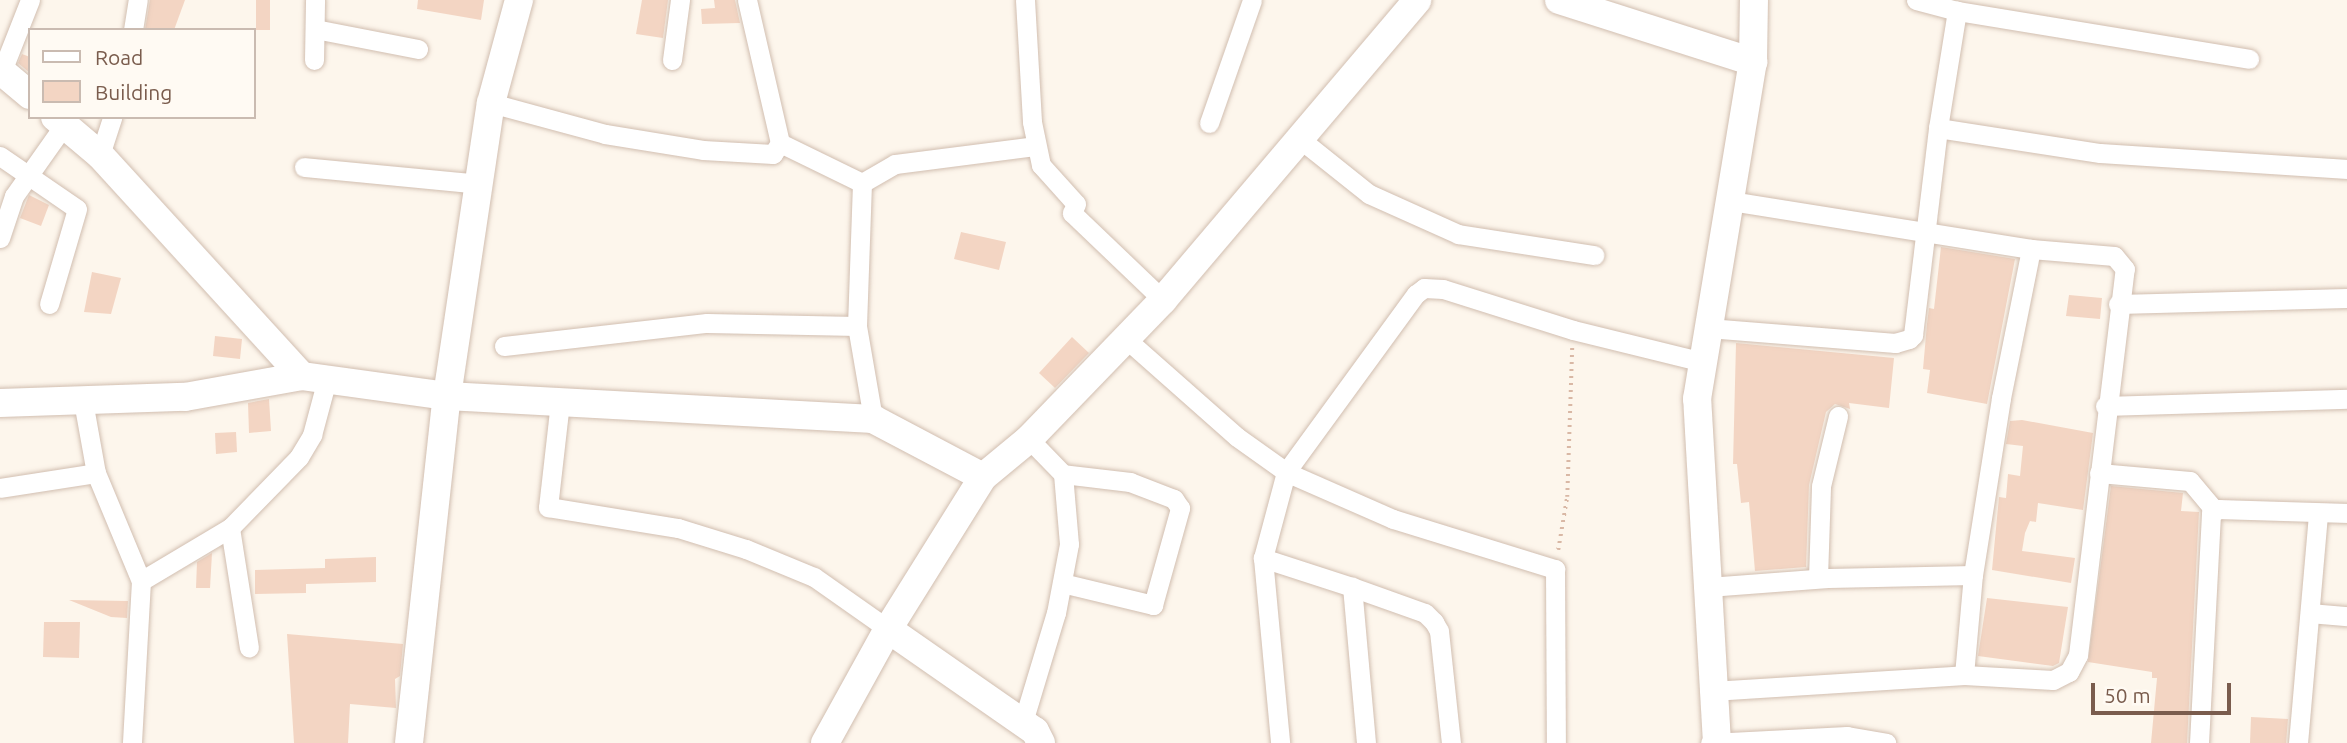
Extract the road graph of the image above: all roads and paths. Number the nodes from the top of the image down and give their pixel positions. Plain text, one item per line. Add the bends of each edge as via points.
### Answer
1 (30, 0) edge
2 (138, 0) edge
3 (315, 0) edge
4 (519, 0) edge
5 (680, 0) edge
6 (747, 0) edge
7 (1025, 0) edge
8 (1252, 0) edge
9 (1417, 0) edge
10 (1559, 0) edge
11 (1754, 0) edge
12 (1916, 0) edge
13 (1957, 11) junction
14 (133, 28) edge
15 (315, 29) junction
16 (418, 49) dead end
17 (2249, 59) dead end
18 (314, 60) dead end
19 (672, 60) dead end
20 (1753, 62) junction
21 (1, 71) edge
22 (28, 94) edge
23 (491, 103) junction
24 (111, 119) edge
25 (59, 121) edge
26 (1209, 123) dead end
27 (1938, 128) junction
28 (1300, 139) junction
29 (780, 143) junction
30 (1035, 146) junction
31 (100, 155) junction
32 (0, 156) edge
33 (303, 167) dead end
34 (2347, 169) edge
35 (28, 176) junction
36 (862, 183) junction
37 (479, 184) junction
38 (7, 194) edge
39 (1730, 201) junction
40 (1926, 231) junction
41 (0, 238) edge
42 (2031, 249) junction
43 (1594, 256) dead end
44 (2347, 298) edge
45 (1163, 300) junction
46 (49, 304) dead end
47 (2118, 304) junction
48 (858, 326) junction
49 (1708, 328) junction
50 (1573, 330) junction
51 (1125, 338) junction
52 (504, 346) dead end
53 (1703, 362) junction
54 (314, 378) junction
55 (447, 397) junction
56 (2347, 399) edge
57 (83, 401) junction
58 (560, 402) junction
59 (0, 403) edge
60 (2105, 406) junction
61 (1838, 416) dead end
62 (873, 419) junction
63 (1029, 439) junction
64 (96, 472) junction
65 (1286, 472) junction
66 (2099, 473) junction
67 (1063, 474) junction
68 (983, 477) junction
69 (0, 488) edge
70 (2214, 510) junction
71 (2318, 513) junction
72 (2347, 513) edge
73 (230, 528) junction
74 (1263, 558) junction
75 (1555, 569) junction
76 (1973, 575) junction
77 (1818, 578) junction
78 (141, 581) junction
79 (1062, 583) junction
80 (1352, 587) junction
81 (1708, 587) junction
82 (2309, 613) junction
83 (2347, 616) edge
84 (888, 629) junction
85 (249, 648) dead end
86 (1964, 675) junction
87 (1712, 691) junction
88 (1032, 733) edge
89 (132, 743) edge
90 (409, 743) edge
91 (825, 743) edge
92 (1280, 743) edge
93 (1366, 743) edge
94 (1451, 743) edge
95 (1556, 743) edge
96 (1714, 743) edge
97 (1886, 743) edge
98 (2199, 743) edge
99 (2298, 743) edge

1 - 21 street
2 - 14 street
3 - 15 street
4 - 23 street
5 - 19 street
6 - 29 street
7 - 30 street
8 - 26 street
9 - 28 street
10 - 20 street
11 - 20 street
12 - 13 street
13 - 17 street
13 - 27 street
15 - 16 street
15 - 18 street
20 - 39 street
21 - 22 street
23 - 29 street via 605,134 703,150 773,154
23 - 37 street
24 - 31 street
25 - 31 street
25 - 35 street
27 - 34 street via 2100,153
27 - 40 street
28 - 43 street via 1369,194 1458,234
28 - 45 street
29 - 36 street
30 - 36 street via 895,164
30 - 45 street via 1041,164 1076,204 1072,213
31 - 54 street
32 - 35 street
33 - 37 street
35 - 38 street
35 - 46 street via 77,209
36 - 48 street
37 - 55 street
38 - 41 street
39 - 40 street
39 - 49 street
40 - 42 street
40 - 49 street via 1909,339 1895,343
42 - 47 street via 2114,256 2125,269
42 - 76 street
44 - 47 street
45 - 51 street
47 - 60 street
48 - 52 street via 707,323
48 - 62 street
49 - 53 street
50 - 53 street
50 - 65 street via 1443,289 1424,288
50 - 75 path via 1567,497
51 - 63 street
51 - 65 street via 1237,437
53 - 81 street via 1697,399
54 - 55 street
54 - 57 street via 185,397
54 - 73 street via 312,435 299,457
55 - 58 street
55 - 90 street
56 - 60 street
57 - 59 street
57 - 64 street
58 - 62 street
58 - 84 street via 548,507 678,528 746,549 814,577
60 - 66 street
61 - 77 street via 1821,486
62 - 68 street
63 - 67 street
63 - 68 street
64 - 69 street
64 - 78 street
65 - 74 street
65 - 75 street via 1393,519
66 - 70 street via 2190,481
66 - 86 street via 2078,655 2069,672 2053,680
67 - 79 street via 1069,544
67 - 79 street via 1130,482 1174,499 1180,508 1153,605
68 - 84 street
70 - 71 street
70 - 98 street
71 - 72 street
71 - 82 street
73 - 78 street
73 - 85 street
74 - 80 street
74 - 92 street
75 - 95 street
76 - 77 street
76 - 86 street
77 - 81 street
78 - 89 street
79 - 88 street
80 - 93 street
80 - 94 street via 1425,613 1434,622
81 - 87 street
82 - 83 street
82 - 99 street
84 - 88 street
84 - 91 street
86 - 87 street
87 - 96 street
96 - 97 street via 1847,736

